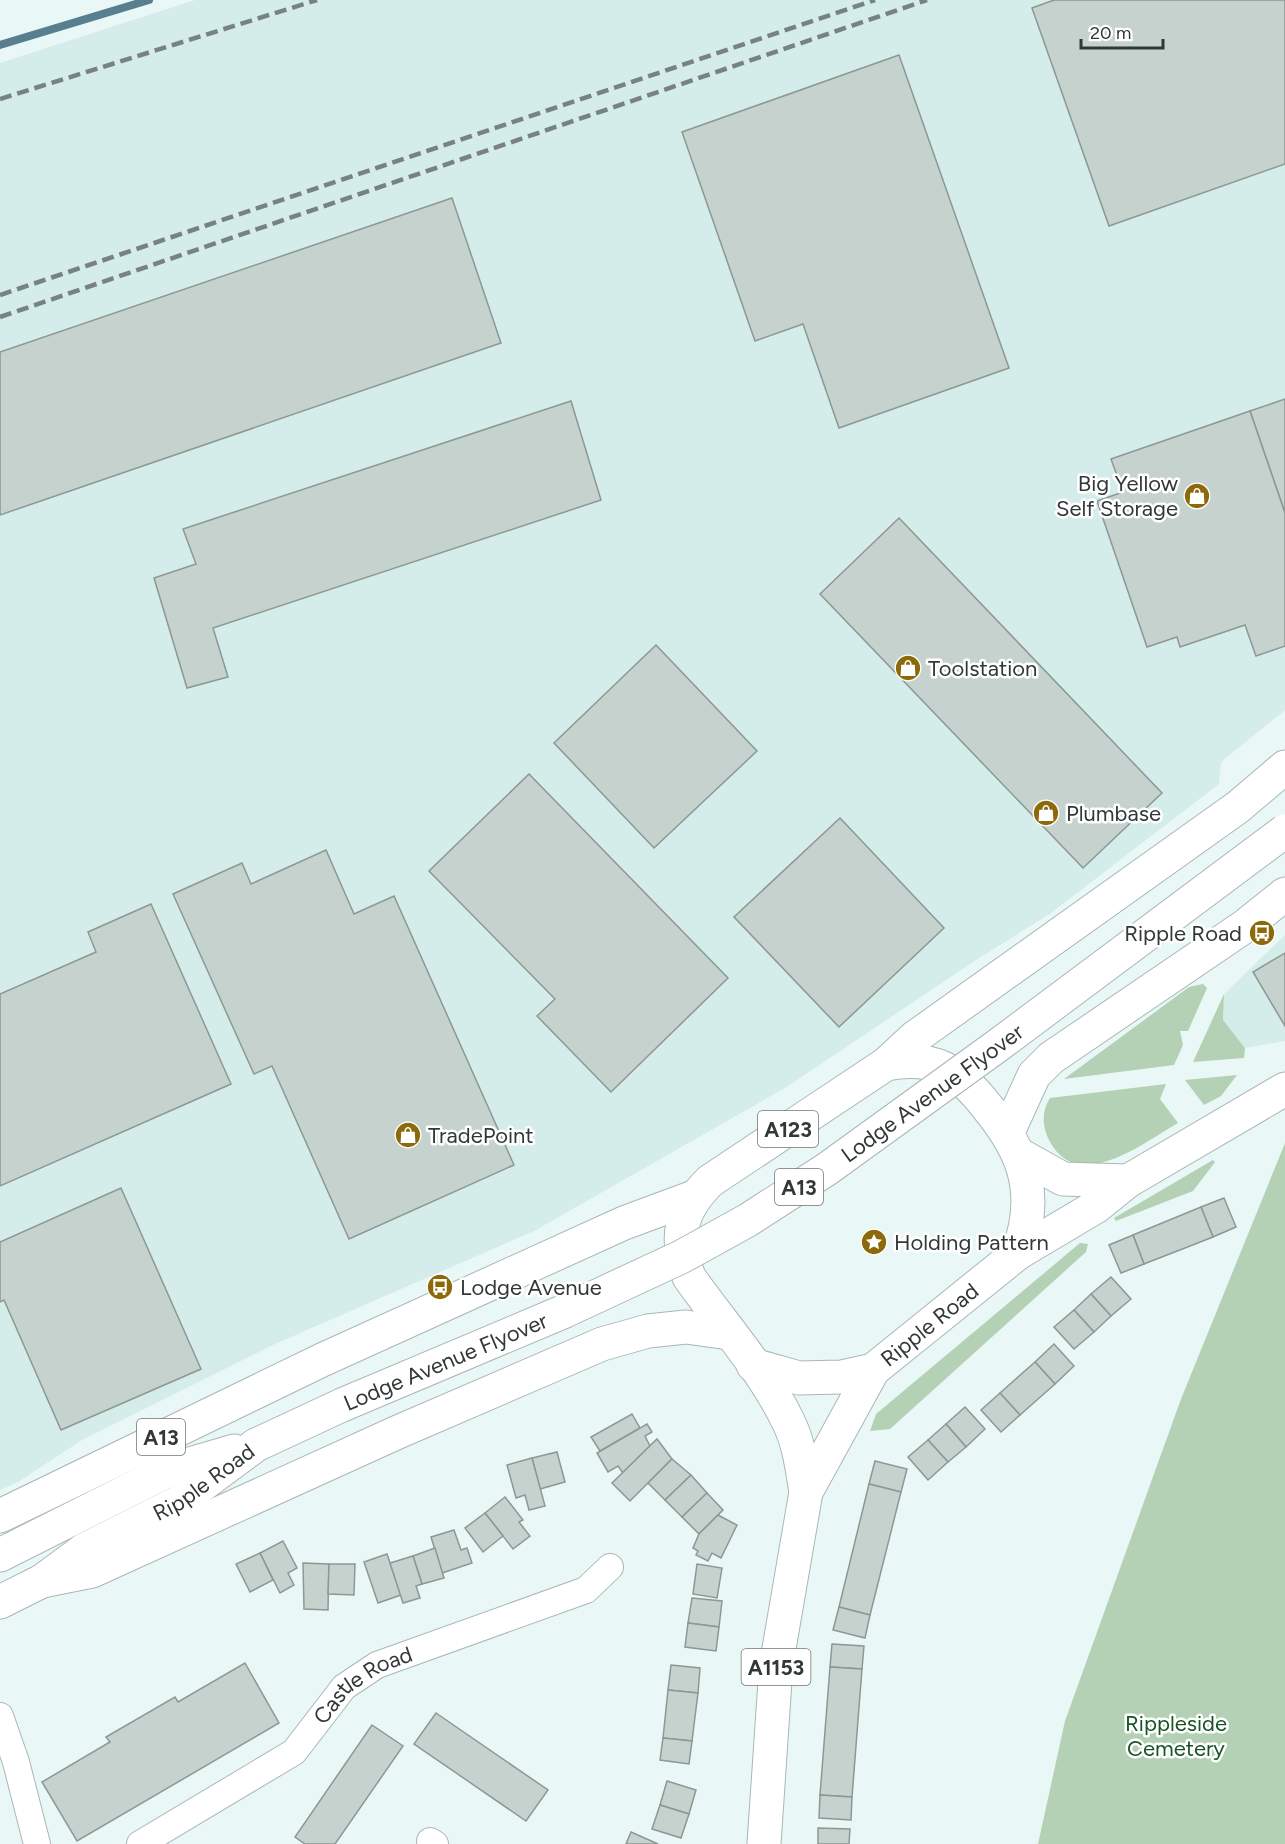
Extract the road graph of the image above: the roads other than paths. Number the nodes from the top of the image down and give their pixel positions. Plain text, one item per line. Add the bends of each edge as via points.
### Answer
1 (1285, 767) edge
2 (1285, 831) edge
3 (1285, 894) edge
4 (886, 1064) junction
5 (1285, 1089) edge
6 (1014, 1144) junction
7 (1128, 1181) junction
8 (694, 1197) junction
9 (1018, 1253) junction
10 (729, 1333) junction
11 (753, 1365) junction
12 (873, 1370) junction
13 (256, 1444) junction
14 (806, 1492) junction
15 (0, 1516) edge
16 (0, 1555) edge
17 (610, 1567) dead end
18 (42, 1581) junction
19 (0, 1602) edge
20 (0, 1716) edge
21 (37, 1844) edge
22 (140, 1844) edge
23 (764, 1844) edge

1 - 4 main road via 1238,807 914,1038
2 - 13 main road, Lodge Avenue Flyover / A13, bridge via 997,1046 827,1169 748,1220 681,1257 565,1311
3 - 6 main road via 1245,926 1051,1058 1034,1075
4 - 6 main road, A123 via 930,1062 953,1073 980,1097
4 - 8 main road, A123 via 710,1180
5 - 7 main road, Ripple Road
6 - 7 main road, A123 via 1063,1179
6 - 9 main road, A123 via 1028,1190 1026,1230
7 - 9 main road, Ripple Road via 1097,1206
8 - 10 main road, A123 via 680,1237 685,1266
8 - 15 main road, A13 via 656,1209 322,1360
9 - 12 main road, Ripple Road
10 - 11 main road, A123
10 - 18 main road, A13 via 686,1327 648,1331 602,1344 376,1441 92,1571
11 - 12 main road, Ripple Road via 799,1378 841,1377
11 - 14 main road, A1153 via 788,1420
12 - 14 main road, A1153
13 - 16 main road, Ripple Road / A13 via 169,1470
13 - 18 main road, Ripple Road / A13 via 179,1502 84,1550
14 - 23 main road, A1153 via 776,1666
17 - 22 street, Castle Road via 586,1590 377,1665 344,1687 294,1752
18 - 19 main road, Ripple Road / A13
20 - 21 street

